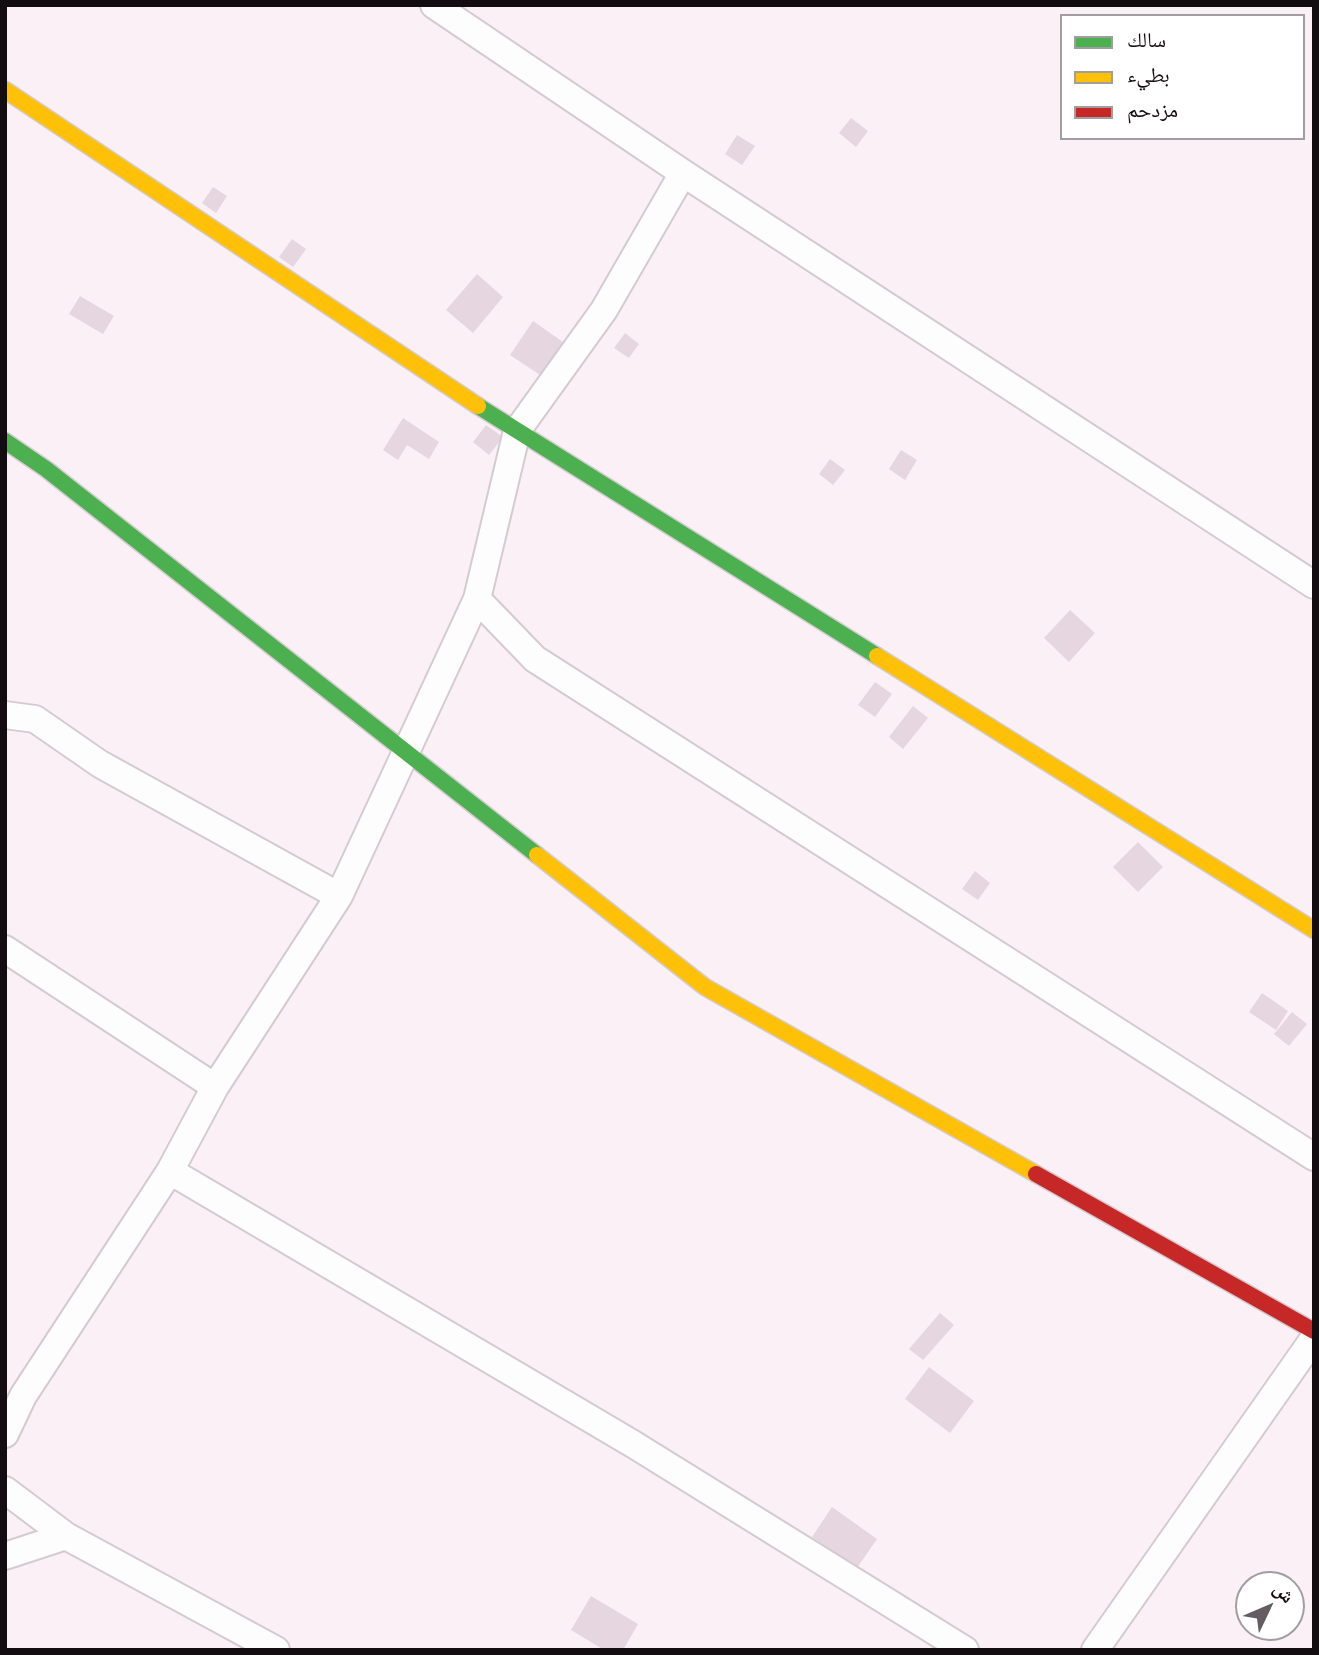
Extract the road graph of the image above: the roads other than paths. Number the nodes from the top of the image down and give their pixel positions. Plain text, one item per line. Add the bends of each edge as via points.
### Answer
1 (434, 5) edge
2 (5, 90) edge
3 (683, 173) junction
4 (517, 431) junction
5 (5, 441) edge
6 (1314, 585) edge
7 (477, 599) junction
8 (5, 715) edge
9 (406, 752) junction
10 (338, 896) junction
11 (1314, 930) edge
12 (5, 949) edge
13 (215, 1087) junction
14 (1314, 1157) edge
15 (170, 1171) junction
16 (1314, 1331) edge
17 (1314, 1338) edge
18 (5, 1434) edge
19 (5, 1490) edge
20 (66, 1536) junction
21 (5, 1556) edge
22 (276, 1650) edge
23 (964, 1650) edge
24 (1095, 1650) edge

1 - 3 street
2 - 4 street
3 - 4 street via 604,310
3 - 6 street
4 - 7 street
4 - 11 street
5 - 9 street via 46,468
7 - 9 street
7 - 14 street via 535,659
8 - 10 street via 35,719 100,764
9 - 10 street
9 - 16 street via 705,987
10 - 13 street
12 - 13 street
13 - 15 street
15 - 18 street via 23,1396
15 - 23 street via 633,1444
17 - 24 street
19 - 20 street
20 - 21 street
20 - 22 street

